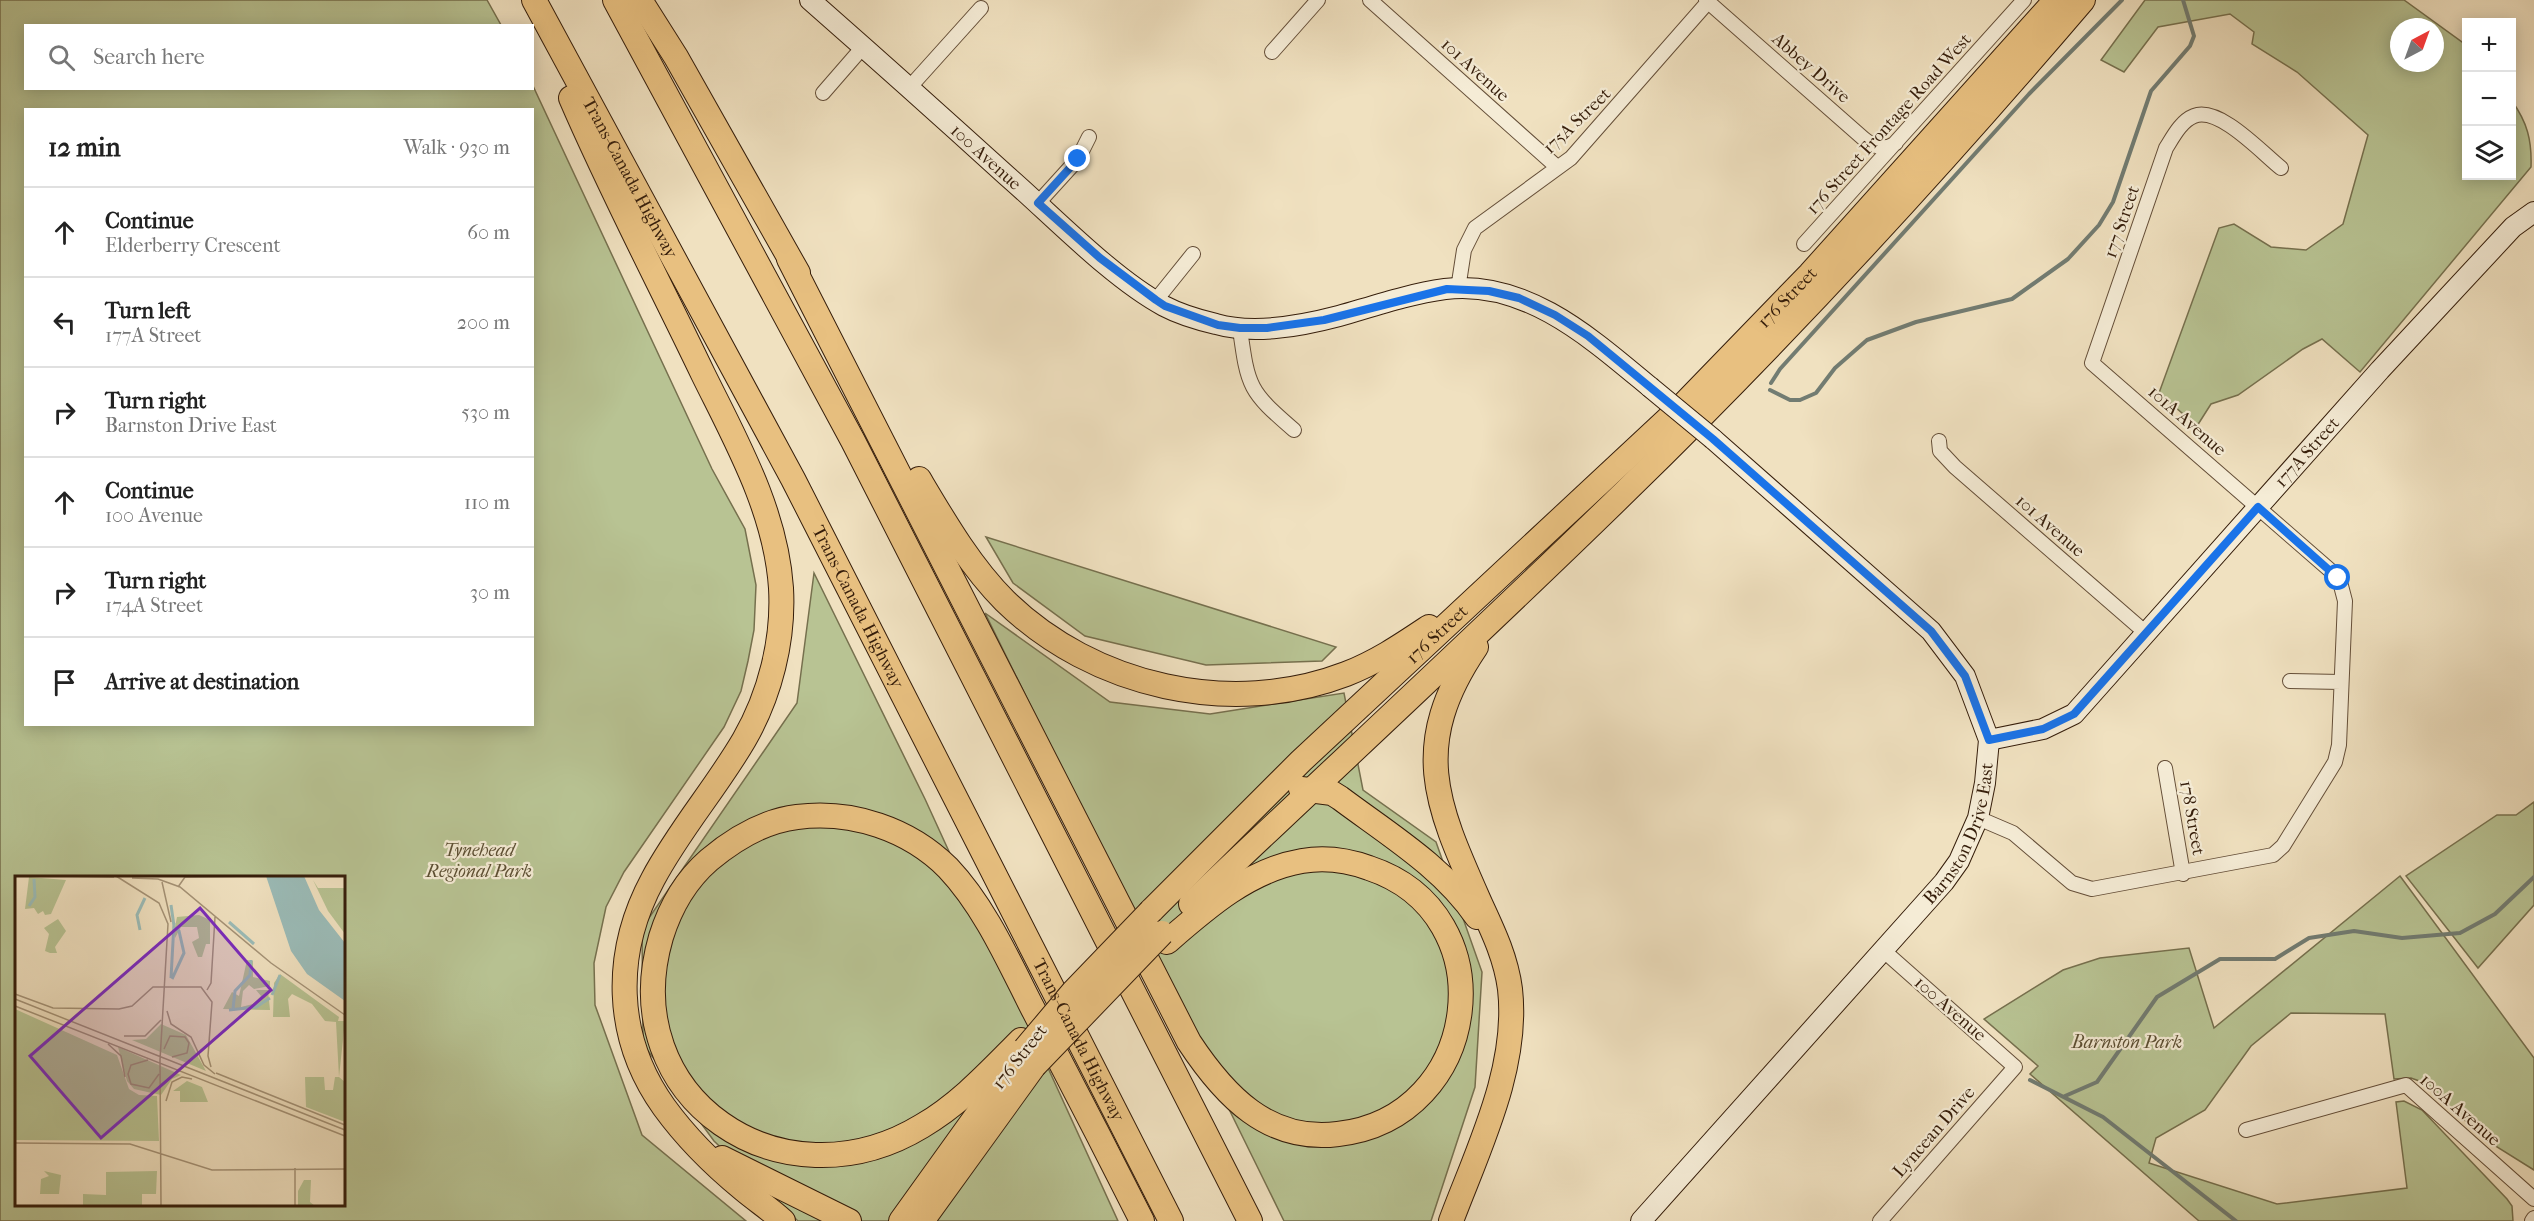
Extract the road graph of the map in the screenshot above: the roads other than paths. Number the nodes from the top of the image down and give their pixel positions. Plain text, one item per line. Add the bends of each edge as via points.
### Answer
1 (527, 0) edge
2 (534, 0) edge
3 (615, 0) edge
4 (640, 0) edge
5 (810, 0) edge
6 (1318, 0) edge
7 (1370, 0) edge
8 (2024, 0) edge
9 (2056, 0) edge
10 (2083, 0) edge
11 (2095, 0) edge
12 (1707, 1) edge
13 (981, 8) dead end
14 (863, 47) junction
15 (1272, 52) dead end
16 (2012, 83) junction
17 (909, 88) junction
18 (823, 93) dead end
19 (1089, 137) dead end
20 (1898, 142) junction
21 (1557, 167) junction
22 (2280, 168) dead end
23 (1038, 203) junction
24 (2534, 212) edge
25 (1804, 244) dead end
26 (1193, 254) dead end
27 (789, 259) junction
28 (1458, 290) junction
29 (1156, 300) junction
30 (1201, 320) joint
31 (1240, 328) junction
32 (2092, 363) joint
33 (1294, 430) dead end
34 (1939, 441) dead end
35 (2258, 507) junction
36 (1480, 596) junction
37 (1498, 614) junction
38 (2146, 633) junction
39 (2290, 681) dead end
40 (2341, 682) junction
41 (1989, 740) junction
42 (2165, 768) dead end
43 (1314, 789) junction
44 (1978, 818) junction
45 (2183, 874) junction
46 (1159, 902) junction
47 (1164, 937) junction
48 (1884, 951) junction
49 (1503, 954) junction
50 (1027, 1051) junction
51 (2016, 1067) joint
52 (2246, 1130) dead end
53 (690, 1137) junction
54 (2534, 1199) edge
55 (783, 1221) edge
56 (849, 1221) edge
57 (901, 1221) edge
58 (922, 1221) edge
59 (1142, 1221) edge
60 (1171, 1221) edge
61 (1250, 1221) edge
62 (1451, 1221) edge
63 (1641, 1221) edge
64 (1880, 1221) edge

1 - 53 highway via 581,122 753,477 769,527 781,588 777,651 760,706 744,740 653,878 627,945 623,993 634,1051 664,1108
2 - 60 highway, Trans-Canada Highway via 793,478
3 - 61 highway via 854,441
4 - 27 highway
5 - 14 street, 100 Avenue
6 - 15 street
7 - 21 street, 101 Avenue
8 - 20 street, 176 Street Frontage Road West
9 - 36 highway, 176 Street via 1903,173 1728,360
10 - 16 highway
11 - 16 highway
12 - 20 street, Abbey Drive via 1864,139 1886,148
12 - 21 street, 175A Street via 1627,97 1571,158
13 - 17 street
14 - 17 street, 100 Avenue
14 - 18 street
16 - 37 highway, 176 Street via 1694,423
17 - 23 street, 100 Avenue
19 - 23 street via 1078,159
20 - 25 street, 176 Street Frontage Road West
21 - 28 street, 175A Street via 1475,228 1464,250
22 - 32 street, 177 Street via 2223,120 2209,114 2193,116 2180,128 2166,148
23 - 29 street, 100 Avenue via 1100,258
24 - 35 street, 177A Street via 2512,227
26 - 29 street
27 - 36 highway via 965,553 1006,601 1034,626 1078,654 1123,675 1170,688 1209,694 1286,690 1370,664
27 - 47 highway via 1189,1042 1212,1076 1242,1105 1276,1125 1308,1135 1343,1134 1392,1118 1410,1106 1434,1080 1453,1047 1461,1010 1461,976 1449,939 1428,907 1395,879 1377,870 1322,859 1280,868 1236,888
28 - 31 street, Barnston Drive East via 1405,298 1324,320
28 - 41 street, Barnston Drive East, bridge via 1489,291 1519,298 1555,315 1588,336 1713,439 1931,631 1965,676
29 - 30 street, 100 Avenue
30 - 31 street, Barnston Drive East
31 - 33 street via 1251,385 1260,400
32 - 35 street, 101A Avenue
34 - 38 street, 101 Avenue via 1940,451 1955,467
35 - 38 street, 177A Street
35 - 40 street, 101A Avenue via 2330,567 2341,583 2345,601
36 - 46 highway, 176 Street via 1285,776
37 - 43 highway, 176 Street
37 - 49 highway via 1448,695 1434,759 1438,799
38 - 41 street, 177A Street via 2074,714 2043,729
39 - 40 street
40 - 45 street, 101A Avenue via 2336,758 2283,846 2267,857
41 - 44 street, Barnston Drive East
42 - 45 street, 178 Street
43 - 46 highway via 1294,792
43 - 47 highway, 176 Street
43 - 49 highway via 1332,793 1419,857 1470,907
44 - 45 street via 2013,833 2072,883 2092,889
44 - 48 street, Barnston Drive East via 1959,861
46 - 50 highway, 176 Street, bridge via 1074,991
47 - 50 highway, 176 Street, bridge via 1119,979
48 - 51 street, 100 Avenue
48 - 63 street, Barnston Drive East
49 - 62 highway via 1510,988 1509,1044 1496,1098
50 - 57 highway, 176 Street
50 - 58 highway, 176 Street
50 - 59 highway via 900,1138 864,1151 827,1157 771,1150 738,1135 709,1115 672,1064 657,1026 652,987 666,921 682,890 724,847 748,833 792,818 832,816 872,822 910,839 950,871 994,936
51 - 64 street, Lyncean Drive
52 - 54 street, 100A Avenue via 2406,1085
53 - 55 highway via 741,1188
53 - 56 highway via 735,1166

